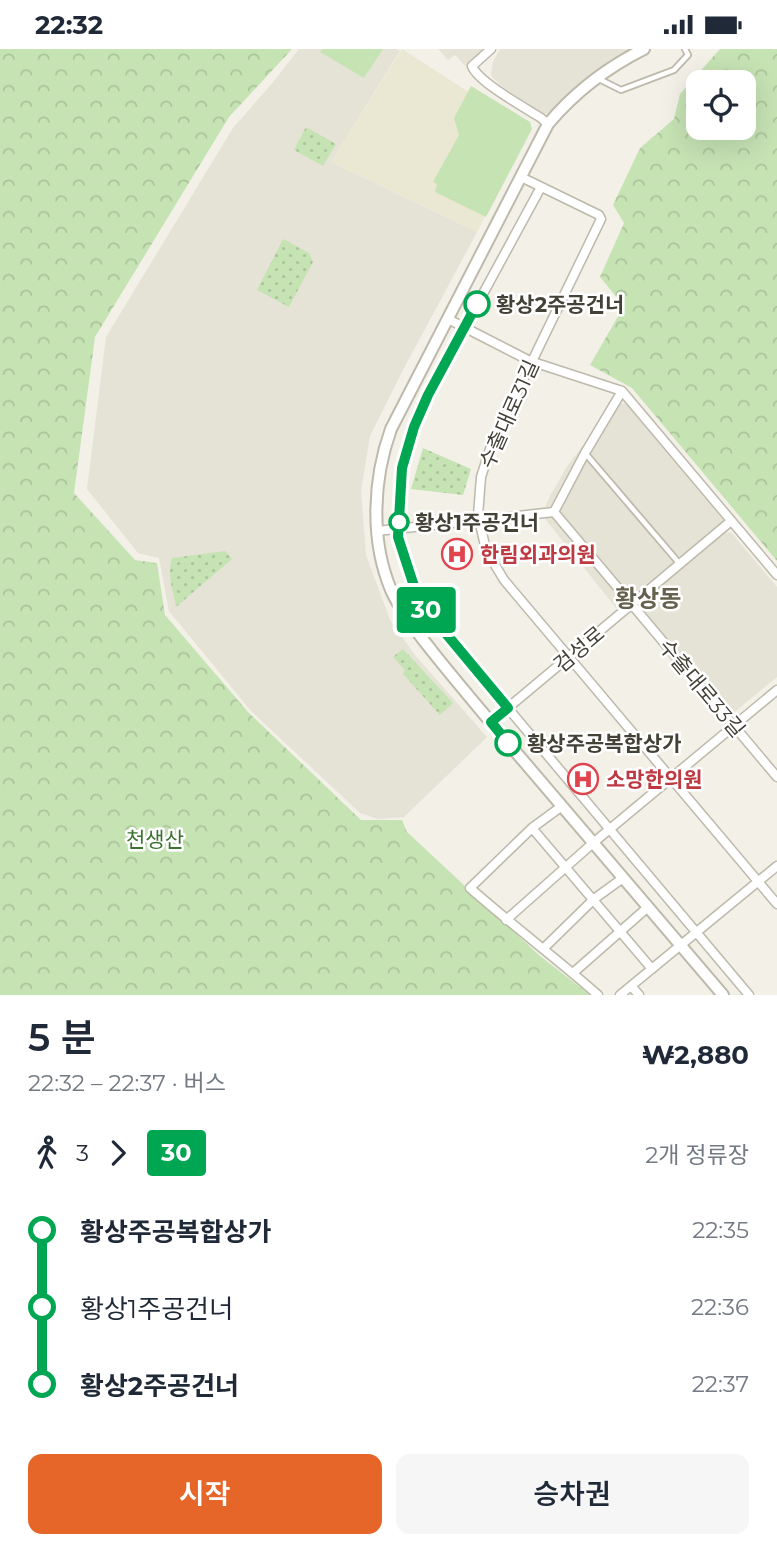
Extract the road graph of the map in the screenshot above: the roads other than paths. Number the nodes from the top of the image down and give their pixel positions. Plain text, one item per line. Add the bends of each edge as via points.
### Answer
1 (491, 49) edge
2 (644, 49) edge
3 (685, 49) edge
4 (597, 78) junction
5 (548, 124) junction
6 (521, 177) junction
7 (541, 187) junction
8 (448, 319) junction
9 (464, 327) junction
10 (532, 362) junction
11 (622, 391) junction
12 (585, 453) junction
13 (554, 512) junction
14 (479, 520) junction
15 (731, 521) junction
16 (398, 530) junction
17 (377, 531) junction
18 (680, 564) junction
19 (777, 575) edge
20 (632, 604) junction
21 (569, 657) junction
22 (777, 690) edge
23 (508, 708) junction
24 (491, 722) junction
25 (734, 726) junction
26 (777, 777) edge
27 (671, 778) junction
28 (562, 806) junction
29 (532, 828) junction
30 (610, 828) junction
31 (593, 843) junction
32 (566, 866) junction
33 (777, 866) edge
34 (623, 878) junction
35 (758, 882) junction
36 (594, 899) junction
37 (777, 904) edge
38 (648, 907) junction
39 (506, 920) junction
40 (622, 931) junction
41 (696, 933) junction
42 (680, 945) junction
43 (543, 949) junction
44 (652, 969) junction
45 (573, 973) junction
46 (631, 986) junction
47 (598, 995) edge
48 (620, 995) edge
49 (639, 995) edge
50 (723, 995) edge
51 (749, 995) edge

1 - 5 street via 473,70
2 - 4 street
3 - 4 lane via 688,55 674,70 621,90
4 - 5 street
5 - 6 street
6 - 7 street, 수출대로31길
6 - 8 street
7 - 9 street
7 - 10 street, 수출대로31길 via 601,219
8 - 9 street
8 - 17 street via 383,452
9 - 10 street
9 - 16 street via 414,427 402,468
10 - 11 street
10 - 14 street, 수출대로31길 via 488,456 481,477
11 - 12 street
11 - 15 street
12 - 13 street
12 - 18 lane
13 - 14 street
13 - 20 street, 수출대로33길
14 - 16 street
14 - 21 street, 수출대로31길 via 486,550 504,580
15 - 18 street, 검성로
15 - 19 street
16 - 17 street
16 - 23 street via 402,554 423,606
17 - 24 street via 380,556 403,612
18 - 20 street, 검성로
20 - 21 street, 검성로
20 - 25 street, 수출대로33길
21 - 23 street, 검성로
21 - 27 street, 수출대로31길
22 - 25 street
23 - 24 street, 검성로
23 - 30 street
24 - 28 street
25 - 26 street, 수출대로33길
25 - 27 street
27 - 30 street
27 - 35 street, 수출대로31길
28 - 29 street
28 - 31 street
29 - 32 street
29 - 39 street via 470,888
30 - 31 street
30 - 41 street
31 - 32 street
31 - 34 street
32 - 36 street
32 - 39 street
33 - 35 street
34 - 36 street
34 - 38 street
35 - 37 street, 수출대로31길
35 - 41 street
36 - 40 street
36 - 43 street
38 - 40 street
38 - 42 street
39 - 43 street
40 - 44 street
40 - 45 street
41 - 42 street
41 - 51 street
42 - 44 street
42 - 50 street
43 - 45 street
44 - 46 street
45 - 47 street
46 - 48 street
46 - 49 street

